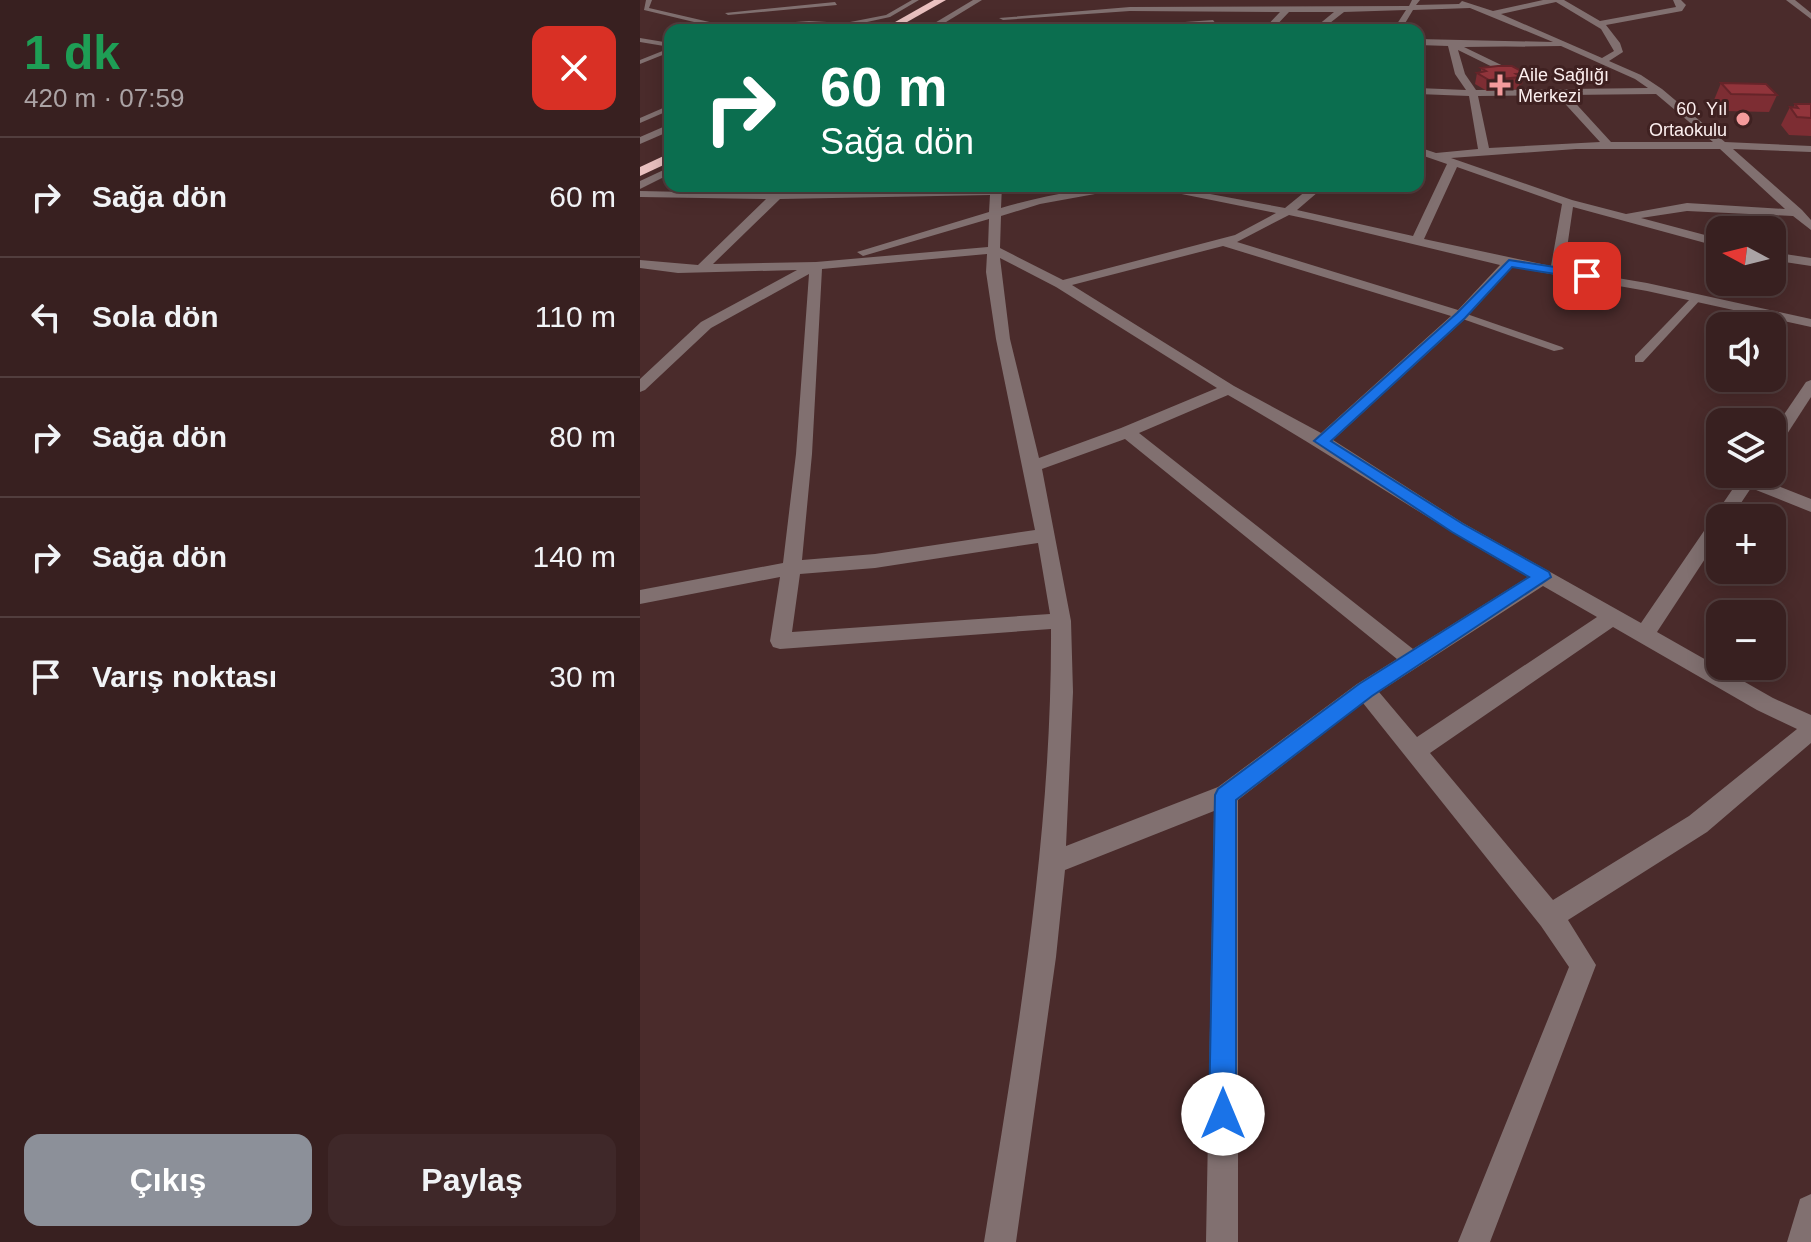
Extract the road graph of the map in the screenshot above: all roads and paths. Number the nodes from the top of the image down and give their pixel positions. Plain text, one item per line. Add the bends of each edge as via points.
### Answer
1 (649, 0) edge
2 (730, 0) edge
3 (777, 0) edge
4 (916, 0) edge
5 (941, 0) edge
6 (959, 0) edge
7 (1134, 0) edge
8 (1452, 0) edge
9 (1557, 0) edge
10 (1677, 0) edge
11 (1790, 0) edge
12 (835, 2) edge
13 (978, 3) edge
14 (1414, 4) edge
15 (1198, 5) edge
16 (1472, 6) junction
17 (643, 8) edge
18 (776, 9) junction
19 (1140, 9) junction
20 (993, 10) dead end
21 (1012, 10) dead end
22 (1222, 10) junction
23 (1287, 10) junction
24 (1342, 10) junction
25 (728, 13) junction
26 (1493, 13) junction
27 (1811, 17) edge
28 (1003, 18) junction
29 (1213, 22) junction
30 (704, 24) edge
31 (725, 24) edge
32 (795, 24) edge
33 (842, 24) junction
34 (897, 24) edge
35 (918, 24) edge
36 (938, 24) edge
37 (1007, 24) edge
38 (1185, 24) edge
39 (1210, 24) edge
40 (1273, 24) edge
41 (1324, 24) edge
42 (1401, 24) edge
43 (1599, 24) junction
44 (640, 40) edge
45 (1424, 42) edge
46 (1452, 44) junction
47 (1569, 45) junction
48 (664, 46) edge
49 (664, 51) edge
50 (1603, 61) junction
51 (641, 62) edge
52 (656, 64) dead end
53 (1424, 91) edge
54 (1659, 91) junction
55 (1548, 92) junction
56 (1560, 92) junction
57 (1473, 93) junction
58 (664, 110) edge
59 (640, 121) edge
60 (664, 130) edge
61 (640, 141) edge
62 (664, 144) edge
63 (1721, 144) junction
64 (1609, 146) junction
65 (1811, 149) edge
66 (1484, 151) junction
67 (1424, 152) edge
68 (640, 155) edge
69 (1435, 156) junction
70 (664, 160) edge
71 (1453, 163) junction
72 (640, 172) edge
73 (664, 173) edge
74 (640, 186) edge
75 (853, 192) edge
76 (1095, 192) edge
77 (1182, 192) edge
78 (1312, 192) edge
79 (640, 194) edge
80 (778, 194) junction
81 (996, 196) edge
82 (1568, 202) junction
83 (1288, 211) junction
84 (1798, 213) junction
85 (1626, 217) junction
86 (1811, 226) edge
87 (1706, 239) edge
88 (1417, 241) junction
89 (1224, 242) junction
90 (995, 250) junction
91 (1786, 258) edge
92 (1811, 262) edge
93 (1509, 263) junction
94 (640, 264) edge
95 (816, 266) junction
96 (701, 269) junction
97 (1557, 270) junction
98 (1061, 284) junction
99 (1697, 298) junction
100 (1461, 315) junction
101 (1811, 323) edge
102 (1558, 349) dead end
103 (1639, 359) dead end
104 (1811, 385) edge
105 (640, 387) edge
106 (1229, 389) junction
107 (1786, 423) edge
108 (1127, 432) junction
109 (1322, 441) junction
110 (1033, 466) junction
111 (1773, 488) edge
112 (1811, 506) edge
113 (1046, 535) junction
114 (1706, 542) edge
115 (793, 568) junction
116 (1543, 577) junction
117 (640, 597) edge
118 (1613, 617) junction
119 (1061, 621) junction
120 (1644, 635) junction
121 (1413, 660) junction
122 (1365, 690) junction
123 (1811, 728) edge
124 (1415, 751) junction
125 (1226, 795) junction
126 (1053, 863) junction
127 (1550, 917) junction
128 (1811, 1210) edge
129 (1000, 1242) edge
130 (1222, 1242) edge
131 (1474, 1242) edge
132 (1803, 1242) edge

1 - 17 lane
2 - 25 lane
3 - 18 lane
4 - 33 lane via 888,16
5 - 34 highway
6 - 35 highway
7 - 19 street
8 - 16 street
9 - 26 street
9 - 43 street
10 - 43 street via 1679,9
11 - 27 street
12 - 18 lane
12 - 33 lane
13 - 36 street
14 - 16 street
14 - 24 street
14 - 42 street
15 - 19 street
15 - 22 street
16 - 26 street
17 - 30 lane
18 - 25 lane
19 - 28 street
20 - 28 street
21 - 28 street
22 - 23 street
22 - 29 street
23 - 24 street
23 - 40 street
24 - 41 street
25 - 31 lane
26 - 47 street
28 - 37 street
29 - 38 street
29 - 39 street
32 - 33 lane
43 - 50 street via 1614,38 1619,52
44 - 48 lane
45 - 46 street
46 - 47 street
46 - 55 street
46 - 57 street via 1460,74
47 - 50 street
49 - 51 lane
50 - 54 street
51 - 52 lane
53 - 57 street
54 - 56 street
54 - 63 street
55 - 56 street
55 - 57 street
56 - 64 street
57 - 66 street
58 - 59 lane
60 - 61 street
62 - 68 highway
63 - 64 street
63 - 65 street
63 - 84 street
64 - 66 street
66 - 69 street
67 - 69 street
69 - 71 street
70 - 72 highway
71 - 82 street
71 - 88 street
73 - 74 street
75 - 80 street
76 - 81 street via 1039,201
77 - 83 street
78 - 83 street
79 - 80 street
80 - 96 street
81 - 90 street
81 - 95 street
82 - 85 street
82 - 97 street
83 - 88 street
83 - 89 street
84 - 85 street via 1687,207
84 - 86 street
85 - 87 street
88 - 93 street
89 - 98 street
89 - 100 street
90 - 95 street
90 - 98 street
90 - 110 street via 1003,339
91 - 92 street
93 - 97 street
93 - 100 street
94 - 96 street
95 - 96 street
95 - 105 street via 706,325
95 - 115 street
97 - 99 street
98 - 106 street
99 - 101 street
99 - 103 lane
100 - 102 lane
100 - 109 street
104 - 107 street
106 - 108 street
106 - 109 street
108 - 110 street
108 - 121 street
109 - 116 street
110 - 113 street
111 - 112 street
113 - 115 street
113 - 119 street
114 - 120 street
115 - 117 street
115 - 119 street via 780,641
116 - 118 street
116 - 121 street
118 - 120 street
118 - 124 street
119 - 126 street
120 - 123 street
121 - 122 street
122 - 124 street
122 - 125 street
123 - 127 street via 1698,824
124 - 127 street
125 - 126 street
125 - 130 street
126 - 129 street
127 - 131 street via 1583,965
128 - 132 street

